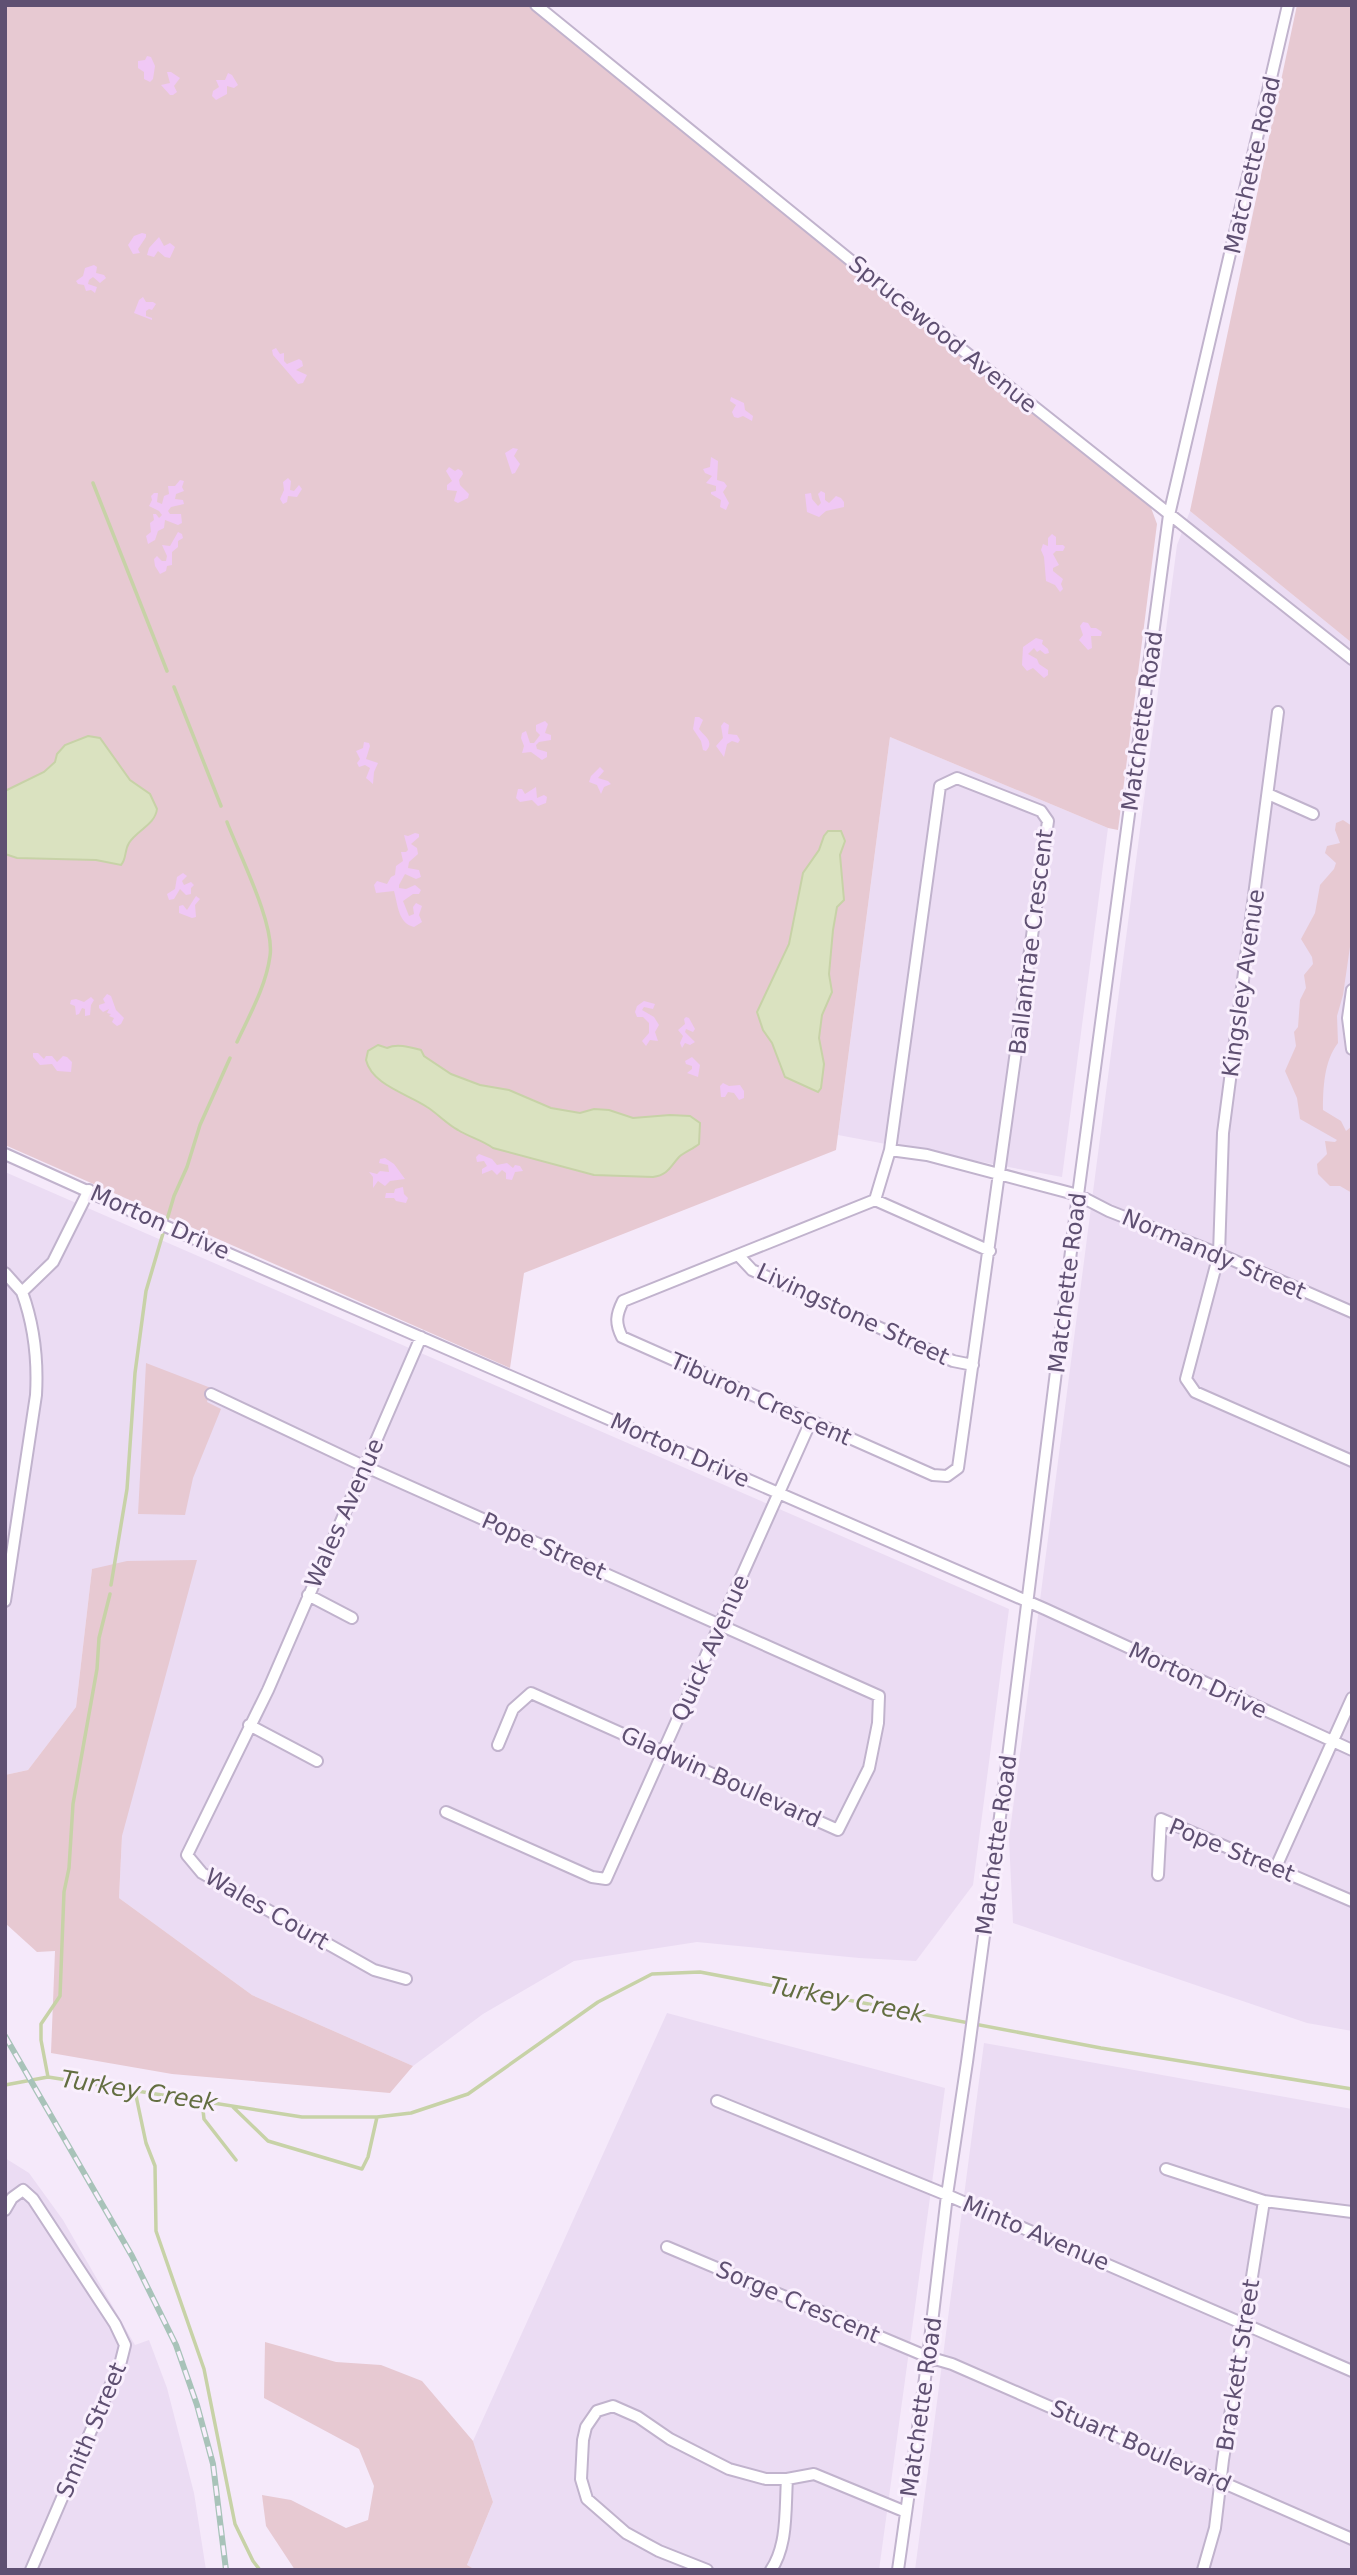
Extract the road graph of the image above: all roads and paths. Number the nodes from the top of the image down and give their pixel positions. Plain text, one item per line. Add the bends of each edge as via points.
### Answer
1 (536, 5) edge
2 (1288, 5) edge
3 (1169, 515) junction
4 (1352, 659) edge
5 (1278, 712) dead end
6 (1268, 794) junction
7 (1312, 814) dead end
8 (1352, 990) edge
9 (1352, 1049) edge
10 (890, 1150) junction
11 (5, 1154) edge
12 (1001, 1174) junction
13 (89, 1191) junction
14 (1078, 1195) junction
15 (875, 1200) junction
16 (990, 1251) junction
17 (1219, 1254) junction
18 (738, 1255) junction
19 (5, 1273) edge
20 (22, 1292) junction
21 (1352, 1312) edge
22 (421, 1337) junction
23 (973, 1366) junction
24 (211, 1394) dead end
25 (811, 1421) junction
26 (1352, 1461) edge
27 (365, 1466) junction
28 (778, 1493) junction
29 (7, 1574) edge
30 (308, 1595) junction
31 (5, 1601) edge
32 (1026, 1601) junction
33 (352, 1618) dead end
34 (721, 1623) junction
35 (268, 1690) joint
36 (879, 1696) joint
37 (1352, 1698) edge
38 (249, 1725) junction
39 (1333, 1742) junction
40 (498, 1745) dead end
41 (1352, 1750) edge
42 (665, 1752) junction
43 (317, 1761) dead end
44 (446, 1812) dead end
45 (1276, 1867) junction
46 (1158, 1875) dead end
47 (1352, 1901) edge
48 (406, 1979) dead end
49 (717, 2101) dead end
50 (1166, 2169) dead end
51 (947, 2195) junction
52 (1264, 2201) junction
53 (5, 2210) edge
54 (1352, 2213) edge
55 (667, 2247) dead end
56 (1245, 2324) junction
57 (929, 2357) junction
58 (1352, 2371) edge
59 (787, 2479) junction
60 (1221, 2481) junction
61 (906, 2512) junction
62 (1352, 2539) edge
63 (31, 2570) edge
64 (707, 2570) edge
65 (771, 2570) edge
66 (898, 2570) edge
67 (1203, 2570) edge

1 - 3 street, Sprucewood Avenue
2 - 3 street, Matchette Road
3 - 4 street, Sprucewood Avenue
3 - 14 street, Matchette Road
5 - 6 street, Kingsley Avenue
6 - 7 street
6 - 17 street, Kingsley Avenue via 1223,1133
8 - 9 street via 1348,1018
10 - 12 street, Normandy Street
10 - 12 street, Ballantrae Crescent via 940,786 957,778 1041,811 1048,821
10 - 15 street
11 - 13 street, Morton Drive
12 - 14 street, Normandy Street
12 - 16 street, Tiburon Crescent
13 - 20 street via 53,1262
13 - 22 street, Morton Drive
14 - 17 street, Normandy Street
14 - 32 street, Matchette Road
15 - 16 street
15 - 18 street, Tiburon Crescent
16 - 23 street, Tiburon Crescent
17 - 21 street, Normandy Street
17 - 26 street, Kingsley Avenue via 1186,1379 1195,1392
18 - 23 street, Livingstone Street via 752,1270
18 - 25 street, Tiburon Crescent via 624,1301 616,1327 622,1337
19 - 20 street
20 - 29 street via 34,1344 36,1395
22 - 27 street, Wales Avenue
22 - 28 street, Morton Drive
23 - 25 street, Tiburon Crescent via 958,1468 947,1476 933,1475
24 - 27 street, Pope Street
25 - 28 street, Quick Avenue
27 - 30 street, Wales Avenue
27 - 34 street, Pope Street
28 - 32 street, Morton Drive
28 - 34 street, Quick Avenue
29 - 31 street
30 - 33 street
30 - 35 street, Wales Avenue
32 - 39 street, Morton Drive
32 - 51 street, Matchette Road
34 - 36 street, Pope Street
34 - 42 street, Quick Avenue
35 - 38 street, Wales Court
36 - 42 street, Gladwin Boulevard via 869,1768 838,1830
37 - 39 street
38 - 43 street
38 - 48 street, Wales Court via 187,1855 213,1880 374,1970
39 - 41 street, Morton Drive
39 - 45 street
40 - 42 street, Gladwin Boulevard via 513,1709 531,1693
42 - 44 street, Quick Avenue via 606,1879 592,1877
45 - 46 street, Pope Street via 1161,1819
45 - 47 street, Pope Street
49 - 51 street, Minto Avenue
50 - 52 street
51 - 56 street, Minto Avenue
51 - 57 street, Matchette Road
52 - 54 street
52 - 56 street, Brackett Street
53 - 63 street, Smith Street via 23,2190 33,2199 125,2345
55 - 57 street, Sorge Crescent
56 - 58 street, Minto Avenue
56 - 60 street, Brackett Street
57 - 60 street, Stuart Boulevard
57 - 61 street, Matchette Road
59 - 61 street via 814,2474
59 - 64 street via 766,2479 729,2469 613,2406 597,2411 583,2440 581,2479 587,2499 626,2533
59 - 65 street via 781,2545
60 - 62 street, Stuart Boulevard
60 - 67 street, Brackett Street
61 - 66 street, Matchette Road

